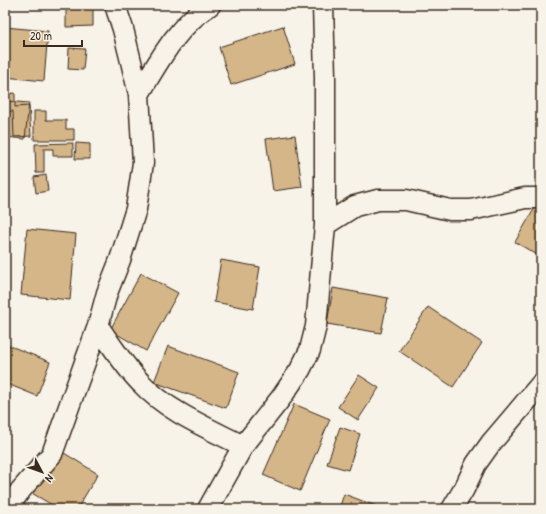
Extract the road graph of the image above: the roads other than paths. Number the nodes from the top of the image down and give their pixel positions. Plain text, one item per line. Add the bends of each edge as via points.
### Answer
1 (116, 5) edge
2 (210, 5) edge
3 (323, 5) edge
4 (139, 94) junction
5 (541, 198) edge
6 (326, 225) junction
7 (98, 326) junction
8 (541, 384) edge
9 (243, 446) junction
10 (7, 509) edge
11 (208, 509) edge
12 (452, 509) edge

1 - 4 street
2 - 4 street via 177,34
3 - 6 street
4 - 7 street via 143,163 136,209
5 - 6 street via 525,198 471,210 450,210 406,200 378,200 355,206
6 - 9 street via 316,326 310,350 281,398
7 - 9 street via 122,362 142,384 167,405
7 - 10 street via 52,454
8 - 12 street via 491,443
9 - 11 street

